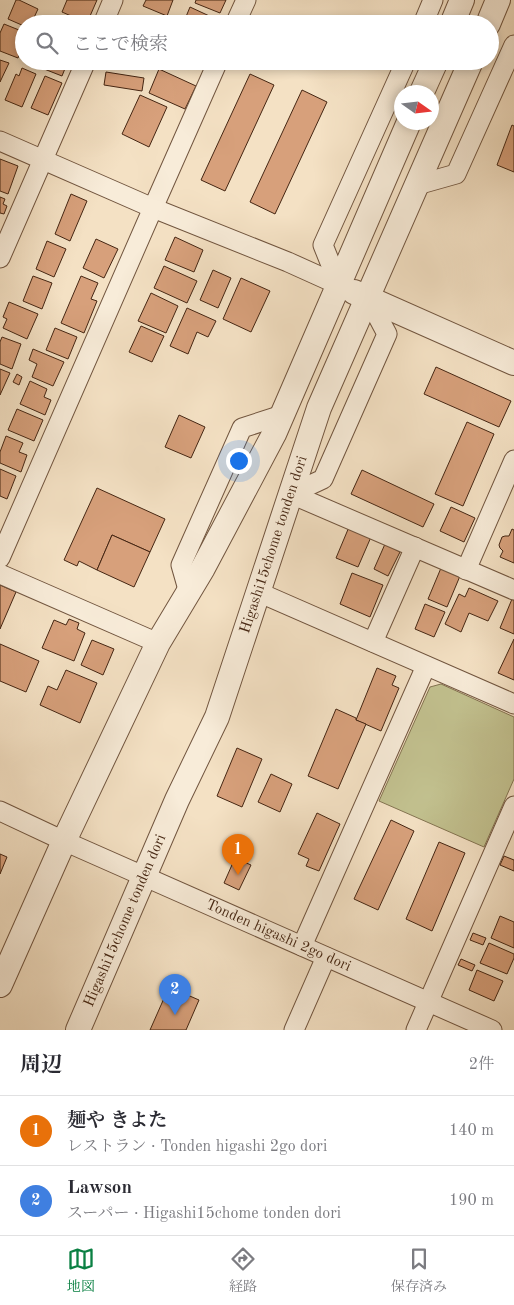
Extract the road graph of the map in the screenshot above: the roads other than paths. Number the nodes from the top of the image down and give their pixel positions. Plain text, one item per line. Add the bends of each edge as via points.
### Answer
1 (113, 0) edge
2 (246, 0) edge
3 (433, 0) edge
4 (462, 0) edge
5 (498, 0) edge
6 (107, 15) edge
7 (239, 15) edge
8 (427, 15) edge
9 (456, 15) edge
10 (492, 15) edge
11 (514, 45) edge
12 (82, 70) edge
13 (214, 70) edge
14 (402, 70) edge
15 (432, 70) edge
16 (467, 70) edge
17 (425, 85) edge
18 (406, 130) edge
19 (0, 140) edge
20 (43, 160) junction
21 (417, 185) junction
22 (153, 208) junction
23 (0, 258) edge
24 (339, 285) junction
25 (368, 298) junction
26 (514, 363) edge
27 (282, 414) junction
28 (514, 460) edge
29 (291, 494) junction
30 (415, 547) junction
31 (0, 558) edge
32 (466, 570) junction
33 (0, 574) edge
34 (514, 590) edge
35 (258, 592) junction
36 (190, 593) junction
37 (373, 642) junction
38 (158, 643) junction
39 (426, 666) junction
40 (514, 704) edge
41 (514, 806) edge
42 (0, 811) edge
43 (64, 841) junction
44 (144, 876) junction
45 (302, 946) junction
46 (326, 957) junction
47 (0, 985) edge
48 (428, 1002) junction
49 (78, 1030) edge
50 (294, 1030) edge
51 (416, 1030) edge
52 (492, 1030) edge

1 - 6 street
2 - 7 street
3 - 8 street
4 - 9 street
5 - 10 street
11 - 21 street via 456,174
12 - 20 street
13 - 22 street
14 - 24 street via 323,245
15 - 17 street
16 - 21 street, Higashi15chome tonden dori
18 - 24 street
19 - 20 street
20 - 22 street
20 - 23 street
21 - 25 street, Higashi15chome tonden dori
22 - 24 street
22 - 31 street
24 - 25 street
24 - 27 street
25 - 26 street
25 - 29 street, Higashi15chome tonden dori via 319,408
25 - 29 street via 387,334 323,479
27 - 36 street
27 - 36 street via 242,428 181,565
28 - 32 street
29 - 30 street
29 - 35 street, Higashi15chome tonden dori
30 - 32 street
30 - 37 street
32 - 34 street
33 - 38 street
35 - 37 street
35 - 44 street, Higashi15chome tonden dori via 217,717
36 - 38 street
37 - 39 street
38 - 43 street
39 - 40 street
39 - 45 street
41 - 48 street
42 - 43 street, Tonden higashi 2go dori
43 - 44 street, Tonden higashi 2go dori
43 - 47 street
44 - 45 street, Tonden higashi 2go dori
44 - 49 street, Higashi15chome tonden dori
45 - 46 street, Tonden higashi 2go dori
46 - 48 street, Tonden higashi 2go dori
46 - 50 street
48 - 51 street
48 - 52 street, Tonden higashi 2go dori

